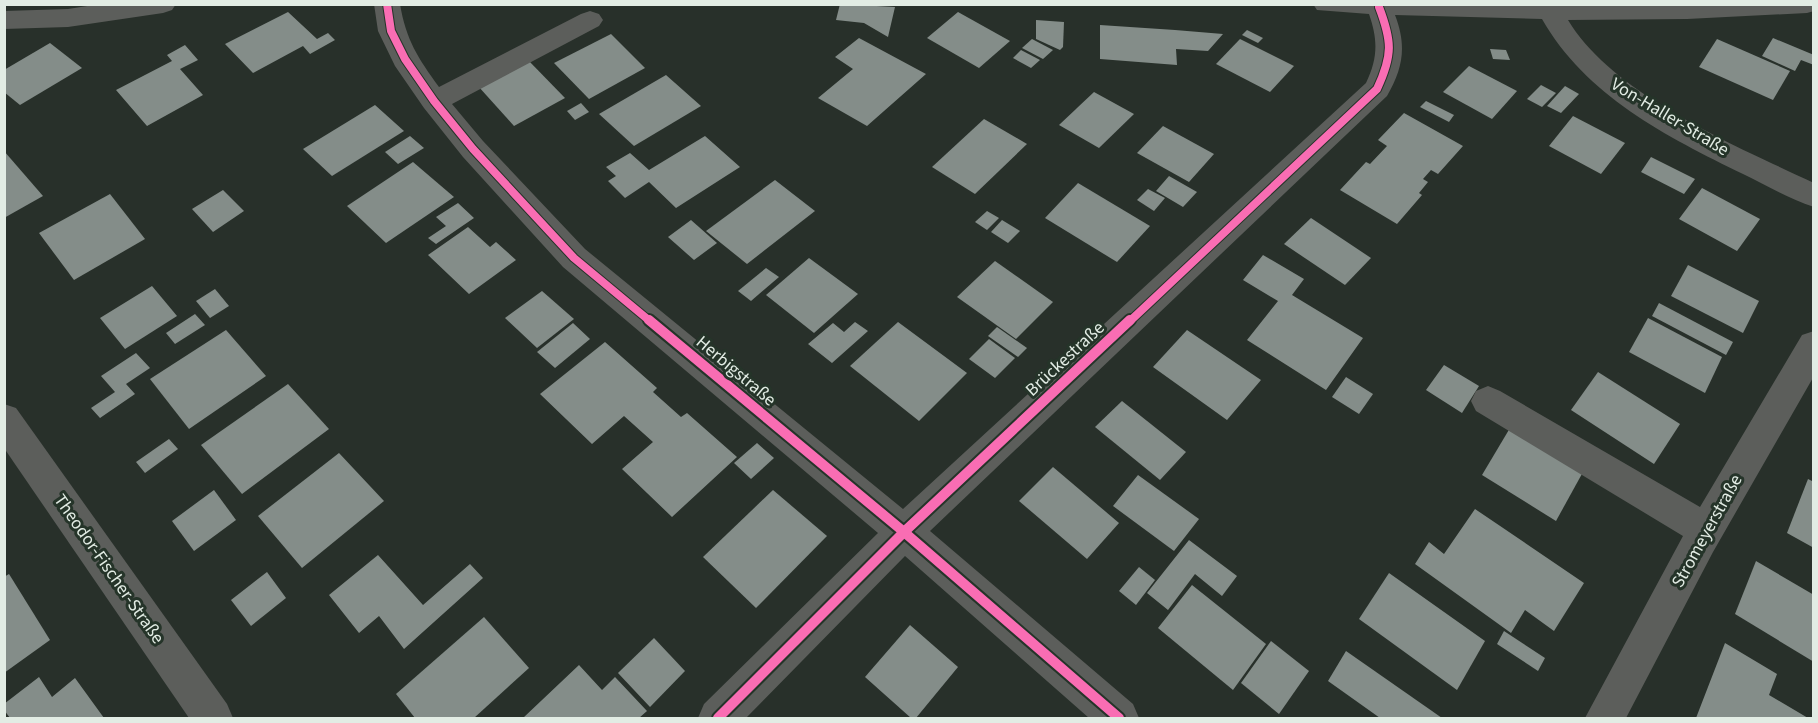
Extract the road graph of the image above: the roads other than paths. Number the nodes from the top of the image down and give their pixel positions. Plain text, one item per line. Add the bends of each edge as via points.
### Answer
1 (163, 4) edge
2 (387, 4) edge
3 (1326, 4) edge
4 (1808, 4) edge
5 (1379, 7) junction
6 (1550, 11) junction
7 (4, 20) edge
8 (590, 20) dead end
9 (434, 101) junction
10 (1814, 196) edge
11 (1814, 345) edge
12 (1488, 400) dead end
13 (4, 419) edge
14 (1706, 530) junction
15 (904, 532) junction
16 (213, 718) edge
17 (718, 718) edge
18 (1119, 718) edge
19 (1605, 718) edge

1 - 7 street via 68,18
2 - 9 street, Herbigstraße via 390,31
3 - 5 street
4 - 6 street via 1707,12
5 - 6 street
5 - 15 street, Brückestraße via 1389,36 1391,62 1377,89
6 - 10 street, Von-Haller-Straße via 1557,30 1613,84 1662,117
8 - 9 street
9 - 15 street, Herbigstraße via 574,258
11 - 14 street, Stromeyerstraße
12 - 14 street
13 - 16 street, Theodor-Fischer-Straße
14 - 19 street, Stromeyerstraße
15 - 17 street, Brückestraße
15 - 18 street, Herbigstraße

